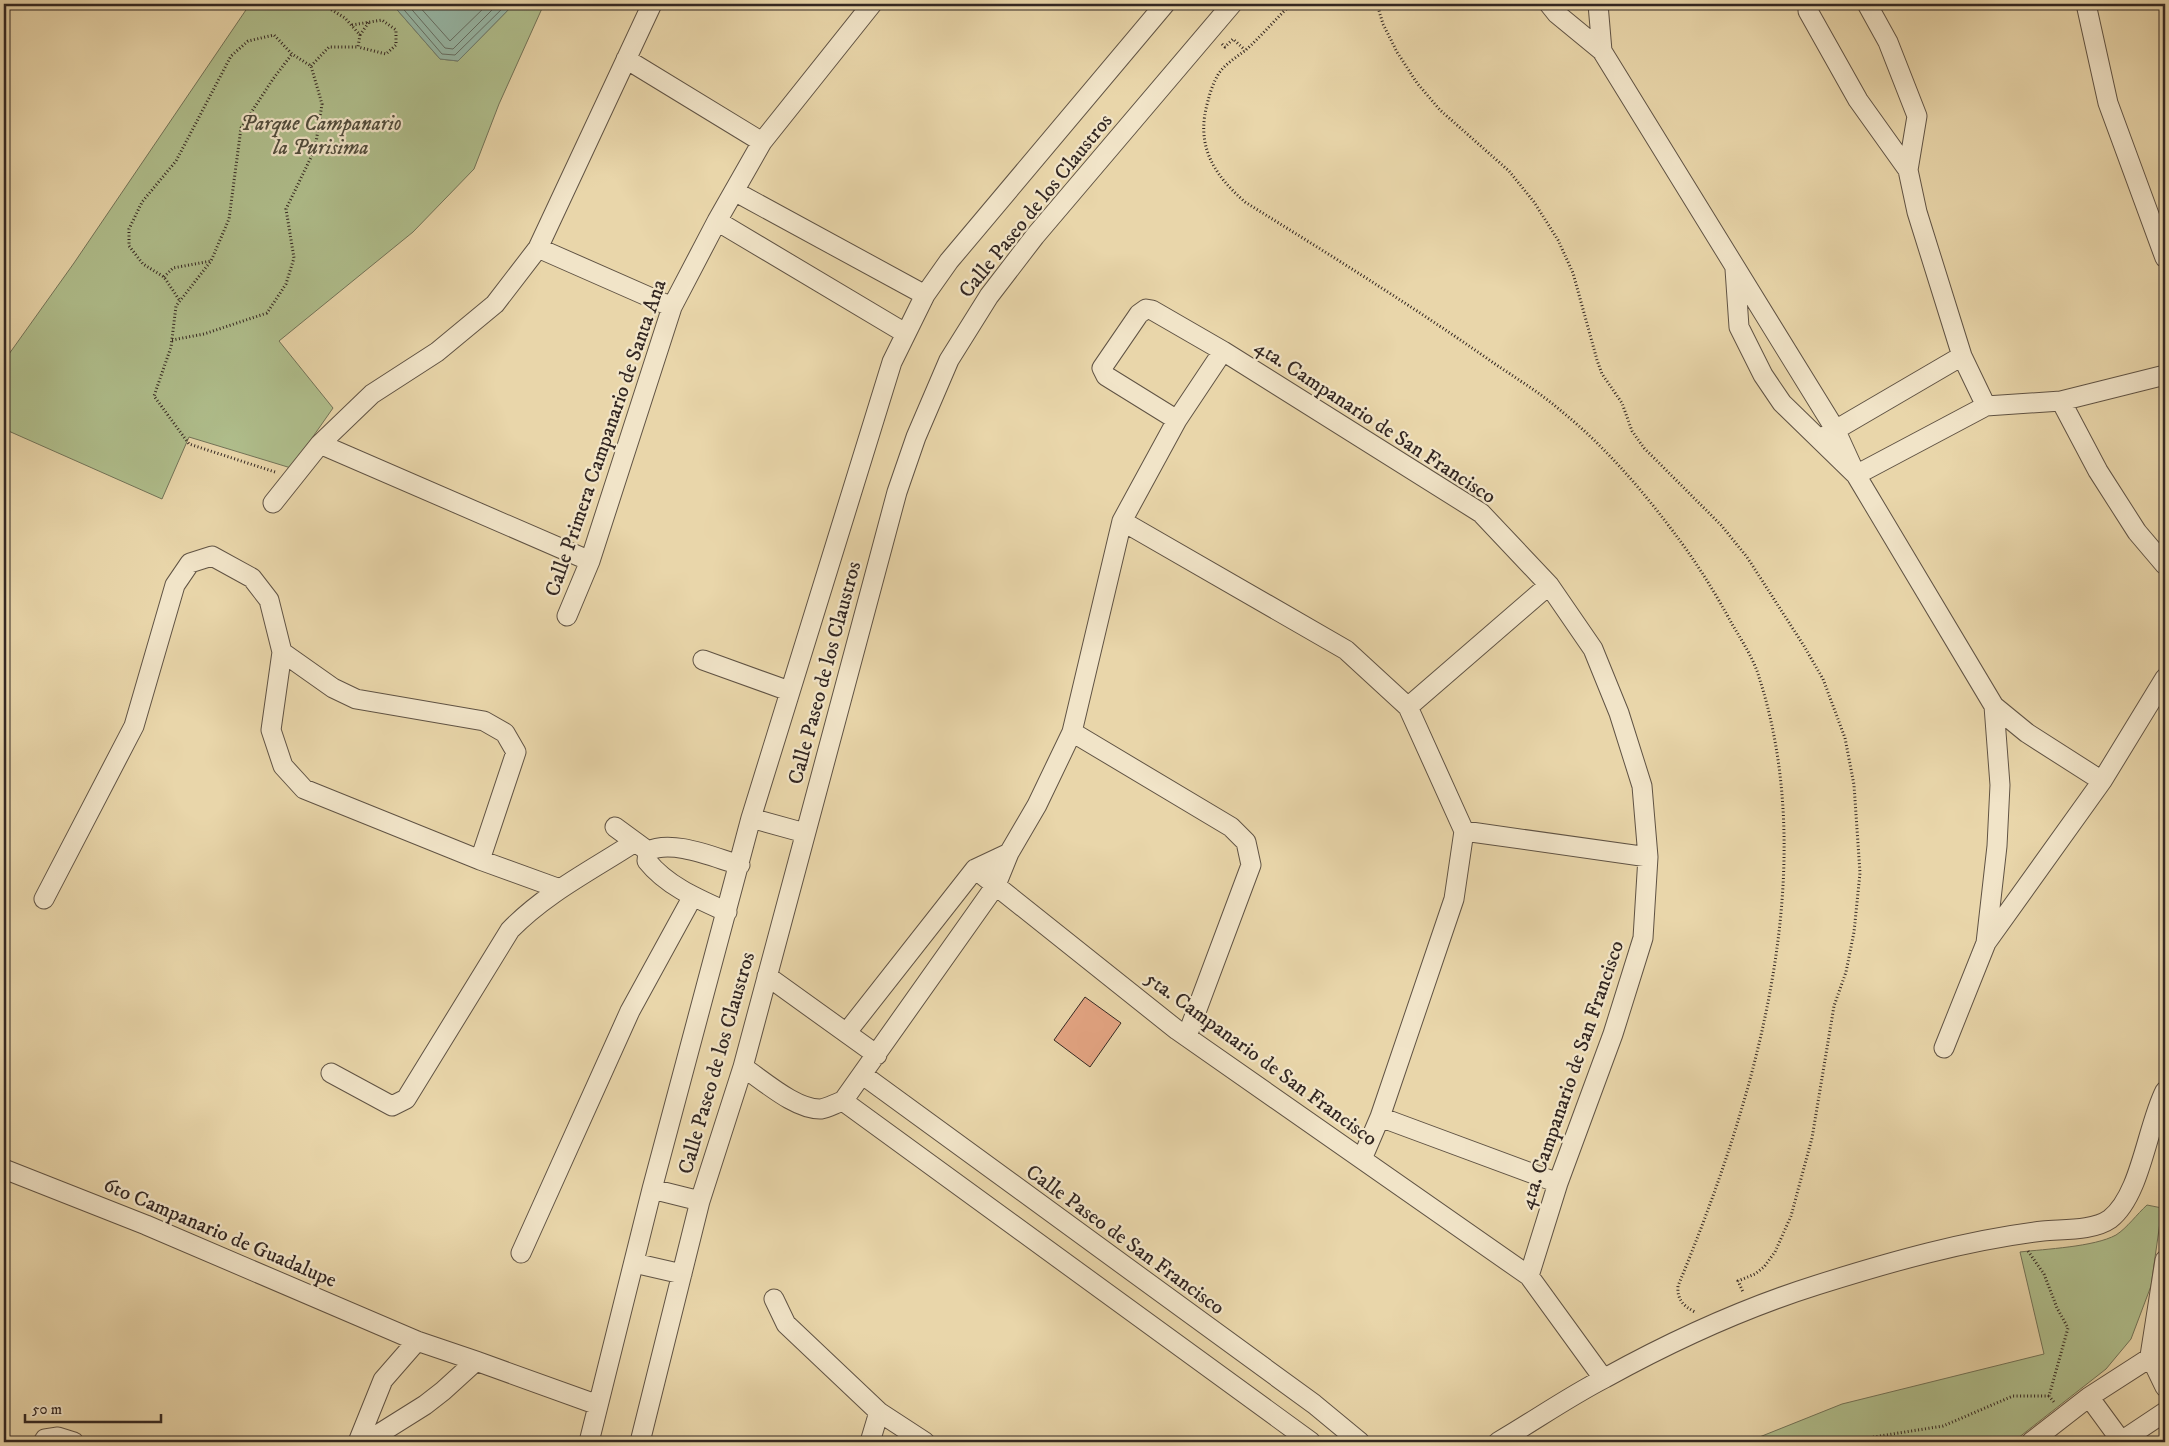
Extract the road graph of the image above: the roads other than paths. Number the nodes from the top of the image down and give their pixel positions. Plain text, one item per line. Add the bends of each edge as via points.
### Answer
1 (652, 4) edge
2 (872, 4) edge
3 (1165, 4) edge
4 (1232, 4) edge
5 (1548, 4) edge
6 (1598, 4) edge
7 (1808, 4) edge
8 (1867, 4) edge
9 (2086, 4) edge
10 (1602, 51) junction
11 (626, 58) junction
12 (762, 142) junction
13 (1908, 170) junction
14 (734, 191) junction
15 (717, 221) junction
16 (538, 248) junction
17 (2165, 258) edge
18 (1735, 265) junction
19 (925, 295) junction
20 (672, 307) junction
21 (905, 333) junction
22 (1223, 351) junction
23 (1962, 356) junction
24 (2165, 375) edge
25 (2062, 401) junction
26 (1986, 406) junction
27 (1177, 420) junction
28 (1835, 429) junction
29 (1819, 441) junction
30 (320, 444) junction
31 (1856, 475) junction
32 (272, 502) dead end
33 (1122, 521) junction
34 (590, 562) junction
35 (2165, 565) edge
36 (1549, 585) junction
37 (567, 616) dead end
38 (282, 652) junction
39 (703, 660) dead end
40 (2165, 678) edge
41 (789, 691) junction
42 (1994, 706) junction
43 (1408, 707) junction
44 (1072, 732) junction
45 (2102, 781) junction
46 (751, 818) junction
47 (615, 827) dead end
48 (1464, 830) junction
49 (806, 833) junction
50 (642, 847) junction
51 (1009, 853) junction
52 (1648, 857) junction
53 (480, 860) junction
54 (740, 865) junction
55 (975, 869) junction
56 (996, 886) junction
57 (560, 889) junction
58 (693, 896) junction
59 (44, 899) dead end
60 (727, 912) junction
61 (1986, 943) junction
62 (767, 976) junction
63 (847, 1032) junction
64 (1187, 1036) junction
65 (1944, 1048) dead end
66 (877, 1055) junction
67 (743, 1067) junction
68 (331, 1072) dead end
69 (862, 1075) junction
70 (2165, 1091) edge
71 (843, 1101) junction
72 (1380, 1117) junction
73 (1362, 1160) junction
74 (4, 1169) edge
75 (1558, 1183) junction
76 (652, 1189) junction
77 (700, 1201) junction
78 (521, 1254) dead end
79 (1112, 1258) junction
80 (2165, 1260) edge
81 (634, 1263) junction
82 (682, 1274) junction
83 (1529, 1276) junction
84 (1092, 1284) junction
85 (774, 1299) dead end
86 (417, 1341) junction
87 (2158, 1352) edge
88 (476, 1360) junction
89 (1603, 1378) junction
90 (2165, 1388) edge
91 (2090, 1397) junction
92 (598, 1405) junction
93 (879, 1412) junction
94 (2165, 1412) edge
95 (44, 1441) edge
96 (74, 1442) edge
97 (358, 1442) edge
98 (366, 1442) edge
99 (589, 1442) edge
100 (640, 1442) edge
101 (870, 1442) edge
102 (925, 1442) edge
103 (1311, 1442) edge
104 (1360, 1442) edge
105 (1498, 1442) edge
106 (2031, 1442) edge
107 (2121, 1442) edge

1 - 11 street
2 - 12 street, Calle Primera Campanario de Santa Ana
3 - 19 street, Calle Paseo de los Claustros via 948,261
4 - 49 street, Calle Paseo de los Claustros via 1035,236 989,296 949,360 916,436 897,492
5 - 10 street
6 - 10 street
7 - 13 street via 1808,11 1858,100
8 - 13 street via 1888,42 1917,116
9 - 17 street via 2108,103
10 - 18 street
11 - 12 street
11 - 16 street
12 - 14 street, Calle Primera Campanario de Santa Ana
13 - 23 street via 1916,212
14 - 15 street, Calle Primera Campanario de Santa Ana
14 - 19 street
15 - 20 street, Calle Primera Campanario de Santa Ana
15 - 21 street
16 - 20 street
16 - 30 street via 495,304 437,352 372,394
18 - 28 street
18 - 29 street via 1739,327 1782,404
19 - 21 street, Calle Paseo de los Claustros
20 - 34 street, Calle Primera Campanario de Santa Ana
21 - 41 street, Calle Paseo de los Claustros via 892,362
22 - 27 street, 4ta. Campanario de San Francisco
22 - 27 street, 4ta. Campanario de San Francisco via 1146,309 1139,314 1102,368 1106,376
22 - 36 street, 4ta. Campanario de San Francisco via 1481,512
23 - 26 street
23 - 28 street
24 - 25 street
25 - 26 street
25 - 35 street via 2098,472 2137,532
26 - 31 street
27 - 33 street, 4ta. Campanario de San Francisco
28 - 29 street
28 - 31 street
29 - 31 street
30 - 32 street
30 - 34 street
31 - 42 street
33 - 43 street via 1346,650
33 - 44 street, 4ta. Campanario de San Francisco
34 - 37 street, Calle Primera Campanario de Santa Ana
36 - 43 street
36 - 52 street, 4ta. Campanario de San Francisco via 1593,650 1619,713 1642,786
38 - 53 street via 270,730 283,766 304,789
38 - 53 street via 333,688 356,699 484,721 505,733 516,752
38 - 59 street via 268,600 252,578 212,556 190,563 175,585 134,726
39 - 41 street
40 - 45 street
41 - 46 street, Calle Paseo de los Claustros
42 - 45 street via 2027,733
42 - 61 street via 2000,785
43 - 48 street
44 - 51 street, 4ta. Campanario de San Francisco via 1037,805
44 - 64 street via 1231,827 1246,842 1251,865
45 - 61 street
46 - 49 street
46 - 54 street, Calle Paseo de los Claustros
47 - 50 street
48 - 52 street
48 - 72 street via 1454,899
49 - 62 street, Calle Paseo de los Claustros
50 - 54 street via 696,852
50 - 57 street
50 - 58 street via 656,873
51 - 55 street
51 - 56 street, 4ta. Campanario de San Francisco
52 - 75 street, 4ta. Campanario de San Francisco via 1643,938 1613,1034
53 - 57 street
54 - 60 street, Calle Paseo de los Claustros
55 - 56 street, 5ta. Campanario de San Francisco
55 - 63 street
56 - 64 street, 5ta. Campanario de San Francisco
56 - 66 street, 4ta. Campanario de San Francisco
57 - 68 street via 528,912 510,930 406,1099 392,1106
58 - 60 street
58 - 78 street via 630,1011
60 - 76 street, Calle Paseo de los Claustros
61 - 65 street
62 - 63 street
62 - 67 street, Calle Paseo de los Claustros
63 - 66 street
64 - 73 street, 5ta. Campanario de San Francisco
66 - 69 street, 4ta. Campanario de San Francisco
67 - 71 street via 795,1102 812,1108 824,1109
67 - 77 street, Calle Paseo de los Claustros
69 - 71 street, 4ta. Campanario de San Francisco
69 - 79 street, Calle Paseo de San Francisco
70 - 89 street via 2128,1194 2108,1220 2094,1225 2016,1234 1920,1255 1816,1285 1732,1317
71 - 84 street
72 - 73 street
72 - 75 street
73 - 83 street, 5ta. Campanario de San Francisco
74 - 86 street, 6to Campanario de Guadalupe via 146,1225
75 - 83 street, 4ta. Campanario de San Francisco
76 - 77 street
76 - 81 street, Calle Paseo de los Claustros
77 - 82 street, Calle Paseo de los Claustros
79 - 84 street
79 - 104 street, Calle Paseo de San Francisco via 1314,1404
80 - 87 street
81 - 82 street
81 - 92 street, Calle Paseo de los Claustros
82 - 100 street, Calle Paseo de los Claustros
83 - 89 street
84 - 103 street
85 - 93 street via 786,1324
86 - 88 street, 6to Campanario de Guadalupe
86 - 97 street via 383,1380
87 - 90 street
87 - 91 street
88 - 92 street, 6to Campanario de Guadalupe
88 - 98 street via 431,1400
89 - 105 street
91 - 106 street
91 - 107 street
92 - 99 street, Calle Paseo de los Claustros
93 - 101 street
93 - 102 street
94 - 107 street
95 - 96 street via 58,1437

